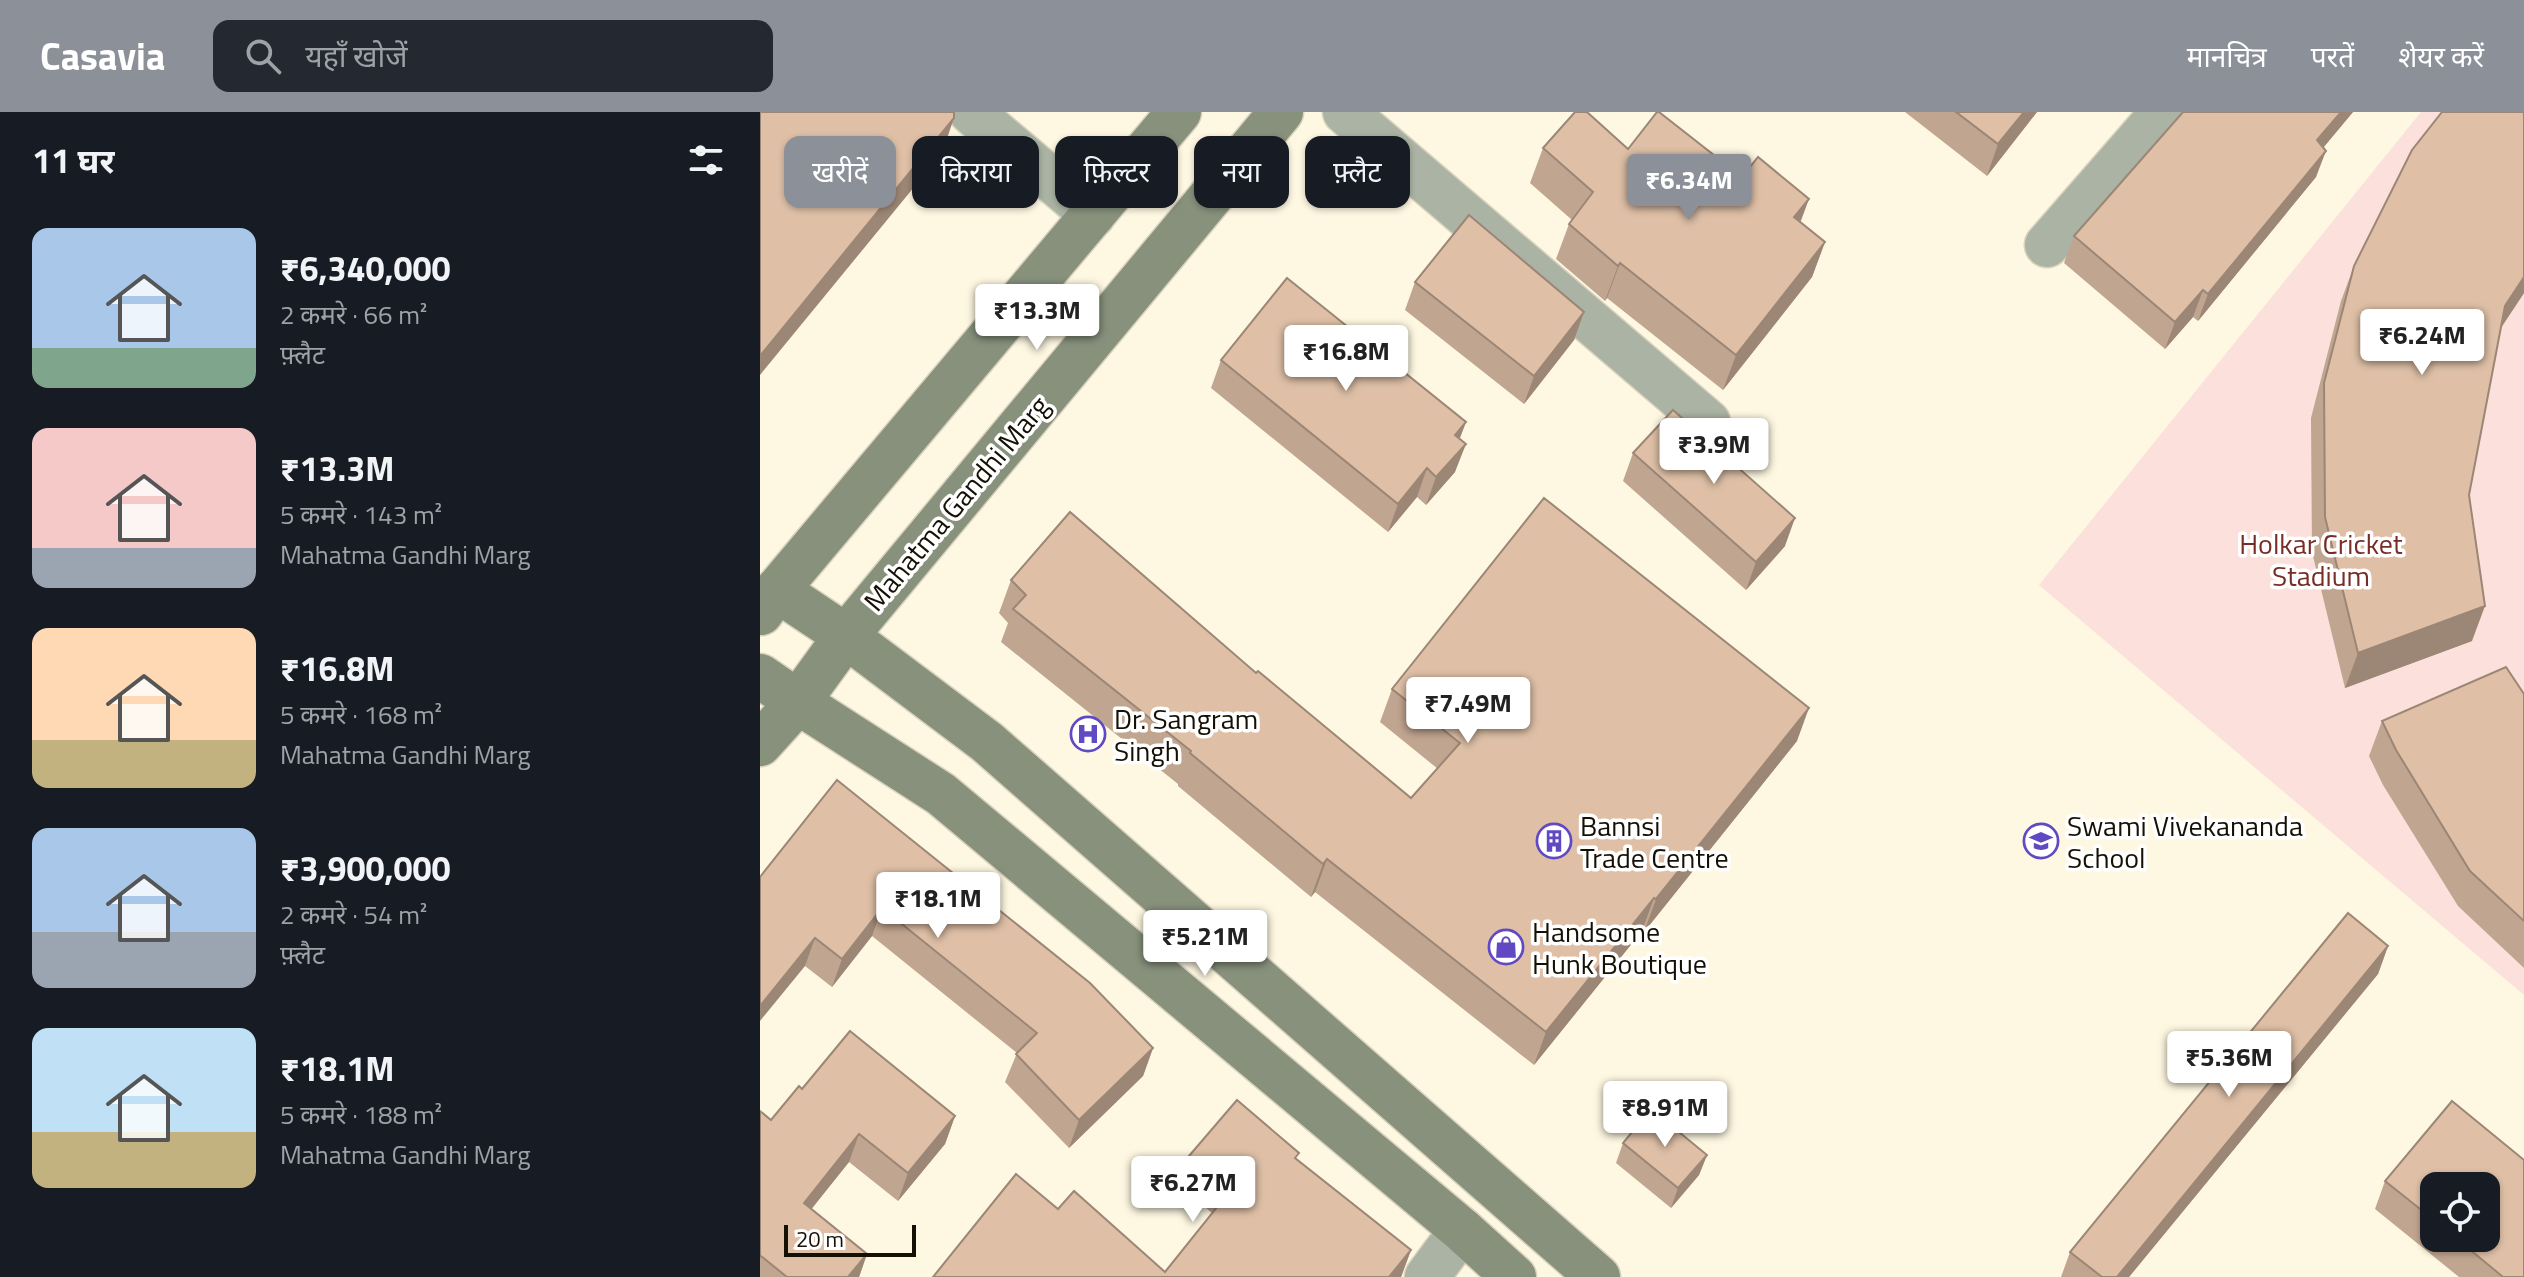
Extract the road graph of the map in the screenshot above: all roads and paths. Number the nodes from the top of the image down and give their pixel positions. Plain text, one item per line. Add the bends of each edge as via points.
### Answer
1 (971, 112) edge
2 (1179, 112) edge
3 (1281, 112) edge
4 (1345, 112) edge
5 (2163, 112) edge
6 (1093, 215) junction
7 (2047, 245) dead end
8 (1708, 422) dead end
9 (768, 603) edge
10 (846, 636) junction
11 (760, 676) edge
12 (798, 702) junction
13 (760, 744) edge
14 (1462, 1230) junction
15 (1427, 1277) edge
16 (1514, 1277) edge
17 (1598, 1277) edge

1 - 6 street
2 - 6 main road
3 - 10 main road, Mahatma Gandhi Marg
4 - 8 street
5 - 7 street
6 - 9 main road
9 - 10 main road
10 - 12 main road, Mahatma Gandhi Marg
10 - 17 main road via 987,742
11 - 12 main road
12 - 13 main road
12 - 14 main road via 941,794
14 - 15 street
14 - 16 main road

